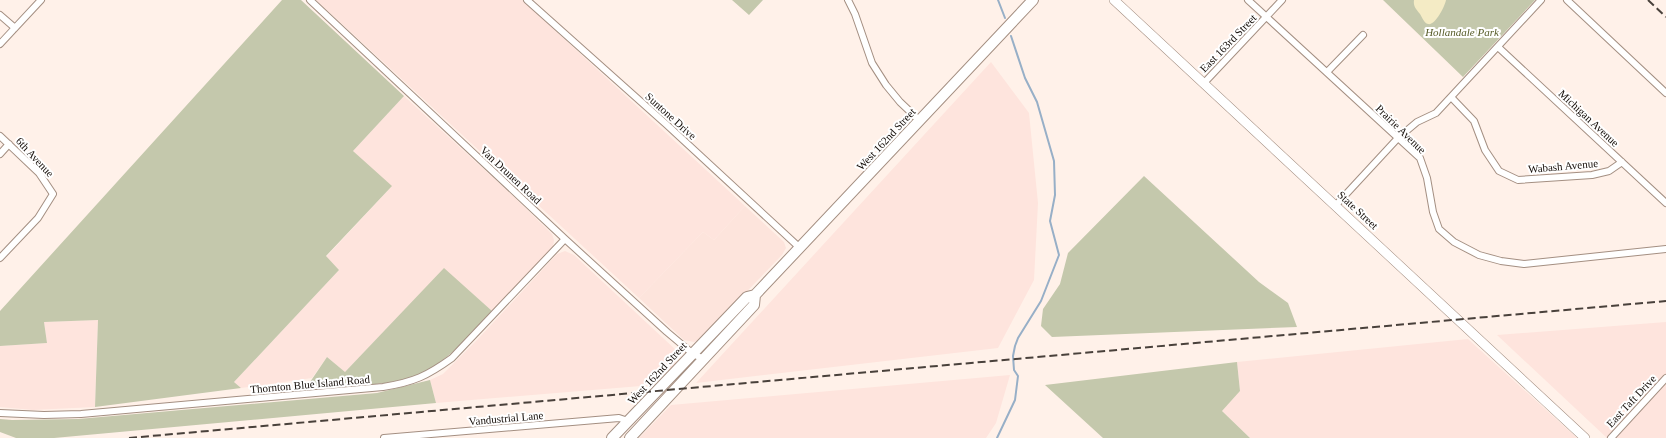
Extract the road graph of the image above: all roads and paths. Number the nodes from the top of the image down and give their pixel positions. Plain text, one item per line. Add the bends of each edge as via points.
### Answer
1 (41, 0) edge
2 (310, 0) edge
3 (528, 0) edge
4 (848, 0) edge
5 (1033, 0) edge
6 (1114, 0) edge
7 (1248, 0) edge
8 (1282, 0) edge
9 (1540, 0) edge
10 (1567, 0) edge
11 (0, 15) edge
12 (1266, 17) junction
13 (15, 28) junction
14 (1363, 35) dead end
15 (0, 44) edge
16 (1498, 47) junction
17 (1327, 72) junction
18 (1204, 83) junction
19 (1666, 93) edge
20 (1451, 97) junction
21 (920, 121) junction
22 (0, 136) edge
23 (1398, 138) junction
24 (9, 144) junction
25 (0, 154) edge
26 (1622, 162) junction
27 (1666, 203) edge
28 (1336, 205) junction
29 (565, 239) junction
30 (800, 248) junction
31 (1666, 249) edge
32 (0, 258) edge
33 (755, 295) junction
34 (692, 353) junction
35 (703, 360) junction
36 (1666, 378) edge
37 (0, 413) edge
38 (628, 421) junction
39 (638, 429) junction
40 (384, 438) edge
41 (612, 438) edge
42 (630, 438) edge
43 (1585, 438) edge
44 (1611, 438) edge

1 - 13 street
2 - 29 street, Van Drunen Road
3 - 30 street, Suntone Drive
4 - 21 street via 872,63 895,96
5 - 21 main road, West 162nd Street
6 - 18 street, State Street
7 - 12 street, Prairie Avenue
8 - 12 street, East 163rd Street
9 - 16 street
10 - 19 street
11 - 13 street
12 - 17 street, Prairie Avenue
12 - 18 street, East 163rd Street
13 - 15 street
14 - 17 street
16 - 20 street
16 - 26 street, Michigan Avenue
17 - 23 street, Prairie Avenue
18 - 28 street, State Street
20 - 23 street via 1436,113 1417,122
20 - 26 street, Wabash Avenue via 1474,121 1486,150 1499,171 1518,180 1592,175 1609,171
21 - 30 main road, West 162nd Street
22 - 24 street, 6th Avenue
23 - 28 street
23 - 31 street, Prairie Avenue via 1420,158 1439,229 1454,242 1478,255 1524,264
24 - 25 street
24 - 32 street, 6th Avenue via 39,173 53,194 38,218
26 - 27 street, Michigan Avenue
28 - 43 street, State Street
29 - 34 street, Van Drunen Road
29 - 37 street, Thornton Blue Island Road via 452,358 433,372 405,384 111,412 44,416
30 - 33 main road, West 162nd Street
33 - 34 main road, West 162nd Street via 746,297
33 - 35 main road, West 162nd Street via 754,305
34 - 35 street, Van Drunen Road
34 - 38 main road, West 162nd Street
35 - 39 main road, West 162nd Street
36 - 44 street, East Taft Drive
38 - 39 main road
38 - 40 street, Vandustrial Lane via 619,418
38 - 41 main road, West 162nd Street
39 - 42 main road, West 162nd Street

